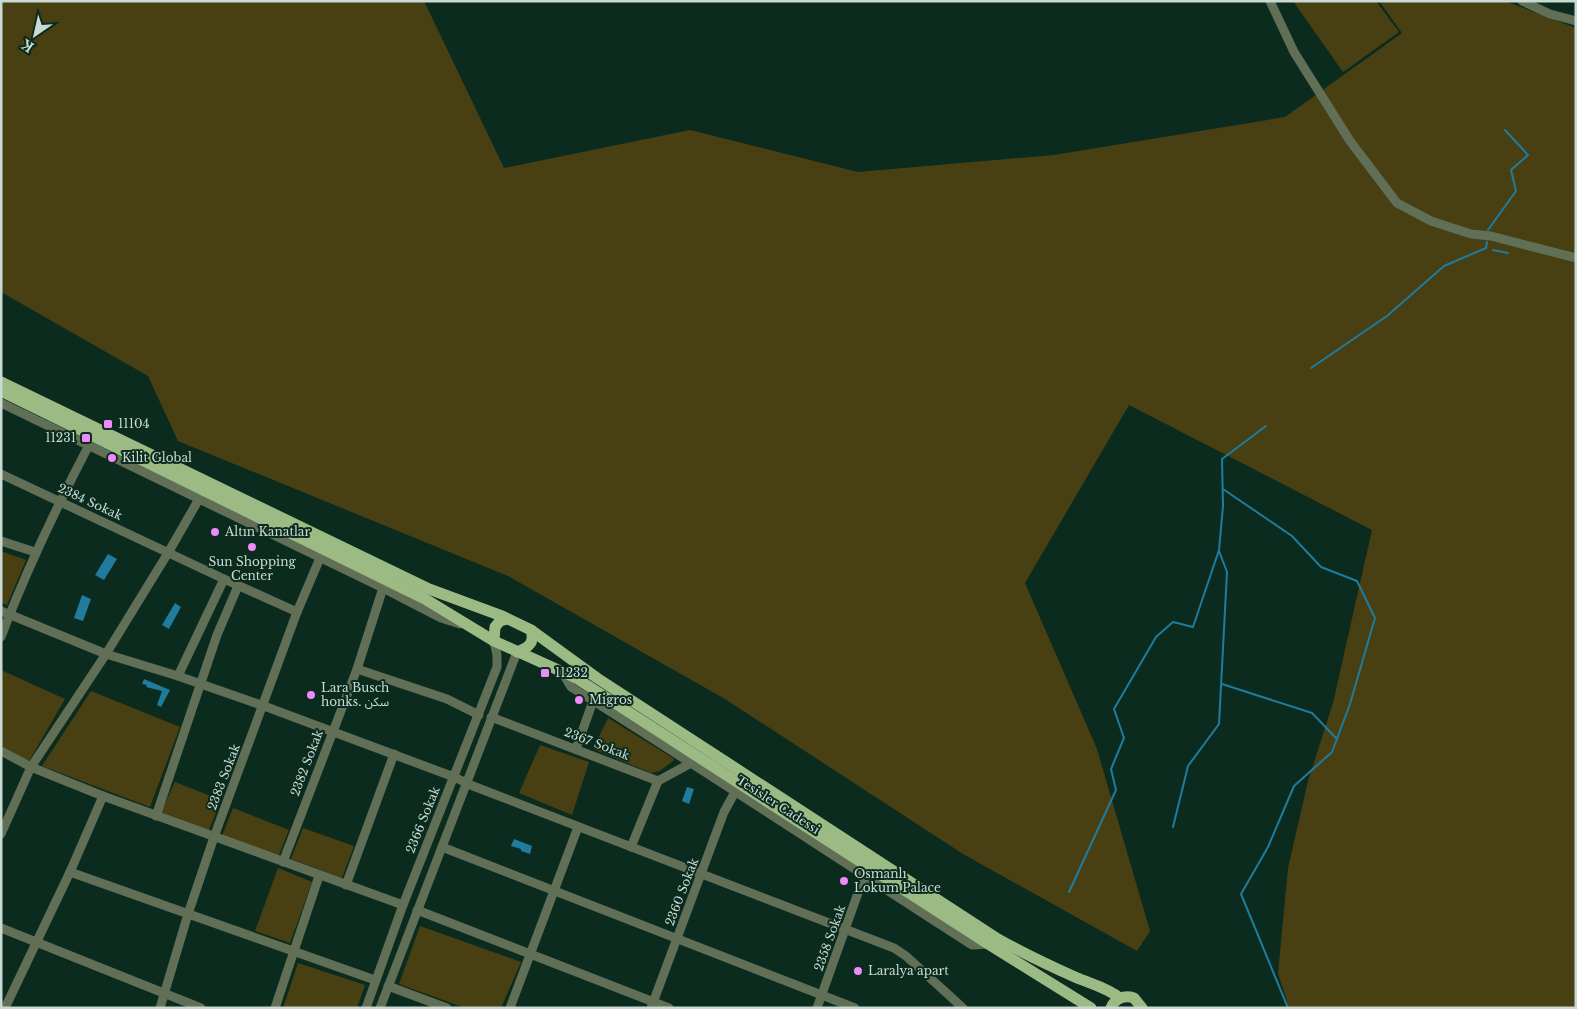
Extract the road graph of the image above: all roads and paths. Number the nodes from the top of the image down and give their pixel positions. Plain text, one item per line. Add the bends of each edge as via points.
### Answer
1 (1270, 1) edge
2 (1522, 1) edge
3 (1576, 21) edge
4 (1576, 258) edge
5 (1, 382) edge
6 (1, 391) edge
7 (1, 403) edge
8 (89, 445) junction
9 (1, 474) edge
10 (199, 499) junction
11 (59, 501) junction
12 (1, 541) edge
13 (35, 552) junction
14 (168, 553) junction
15 (320, 558) junction
16 (224, 580) junction
17 (238, 586) junction
18 (384, 588) junction
19 (6, 612) edge
20 (297, 612) junction
21 (507, 619) junction
22 (475, 629) junction
23 (531, 630) junction
24 (1, 637) edge
25 (494, 641) junction
26 (517, 652) junction
27 (106, 654) junction
28 (357, 669) junction
29 (562, 672) junction
30 (178, 676) junction
31 (200, 684) junction
32 (593, 701) junction
33 (264, 706) junction
34 (478, 715) junction
35 (491, 717) junction
36 (332, 731) junction
37 (576, 749) junction
38 (1, 752) edge
39 (394, 754) junction
40 (691, 763) junction
41 (31, 767) junction
42 (454, 777) junction
43 (658, 781) junction
44 (466, 782) junction
45 (735, 792) junction
46 (103, 796) junction
47 (156, 816) junction
48 (578, 827) junction
49 (1, 834) edge
50 (214, 837) junction
51 (442, 846) junction
52 (631, 847) junction
53 (283, 862) junction
54 (70, 872) junction
55 (702, 874) junction
56 (319, 876) junction
57 (864, 876) junction
58 (346, 885) junction
59 (555, 890) junction
60 (403, 905) junction
61 (417, 910) junction
62 (188, 914) junction
63 (1, 928) edge
64 (846, 930) junction
65 (678, 938) junction
66 (37, 943) junction
67 (988, 944) junction
68 (294, 952) junction
69 (531, 954) junction
70 (1027, 968) junction
71 (375, 980) junction
72 (388, 986) junction
73 (165, 994) junction
74 (822, 995) junction
75 (1120, 998) junction
76 (652, 1005) edge
77 (1141, 1006) edge
78 (961, 1007) edge
79 (5, 1008) edge
80 (160, 1008) edge
81 (202, 1008) edge
82 (275, 1008) edge
83 (366, 1008) edge
84 (380, 1008) edge
85 (447, 1008) edge
86 (510, 1008) edge
87 (669, 1008) edge
88 (817, 1008) edge
89 (854, 1008) edge
90 (1075, 1008) edge
91 (1091, 1008) edge
92 (1111, 1008) edge
93 (1153, 1008) edge

1 - 4 street via 1294,52 1345,134 1397,202 1439,224
2 - 3 street
5 - 21 main road via 429,589
6 - 22 main road via 425,599
7 - 8 street
8 - 10 street
8 - 11 street
9 - 11 street, 2384 Sokak
10 - 14 street
10 - 15 street
11 - 13 street
11 - 14 street, 2384 Sokak
12 - 13 street
13 - 19 street
14 - 16 street, 2384 Sokak
14 - 27 street
15 - 18 street
15 - 20 street, 2383 Sokak
16 - 17 street, 2384 Sokak
16 - 30 street
17 - 20 street, 2384 Sokak
17 - 31 street
18 - 22 street via 441,618
18 - 28 street, 2382 Sokak
19 - 24 street
19 - 27 street
20 - 33 street, 2383 Sokak
21 - 23 main road
21 - 25 main road via 495,627
22 - 25 main road
23 - 26 main road via 532,642
23 - 75 main road via 597,678 998,939 1030,957 1109,989
25 - 26 main road
25 - 34 street, 2366 Sokak via 497,667
26 - 29 main road
26 - 35 street, 2366 Sokak
27 - 30 street
27 - 41 street
28 - 34 street via 446,699
28 - 36 street, 2382 Sokak
29 - 32 street, Tesisler Cadessi via 571,686
29 - 67 main road via 592,687
30 - 31 street
31 - 33 street
31 - 47 street
32 - 37 street
32 - 40 street, Tesisler Cadessi
33 - 36 street
33 - 50 street, 2383 Sokak
34 - 42 street, 2366 Sokak
35 - 37 street, 2367 Sokak
35 - 44 street, 2366 Sokak
36 - 39 street
36 - 53 street, 2382 Sokak
37 - 43 street, 2367 Sokak
38 - 41 street
39 - 42 street
39 - 58 street
40 - 43 street
40 - 45 street, Tesisler Cadessi
41 - 46 street
41 - 49 street
42 - 44 street
42 - 60 street, 2366 Sokak
43 - 52 street
44 - 48 street
44 - 51 street, 2366 Sokak
45 - 55 street, 2360 Sokak via 724,812
45 - 57 street, Tesisler Cadessi
46 - 47 street
46 - 54 street
47 - 50 street
48 - 52 street
48 - 59 street
50 - 53 street
50 - 62 street, 2383 Sokak
51 - 59 street
51 - 61 street, 2366 Sokak
52 - 55 street
53 - 56 street
54 - 62 street
54 - 66 street
55 - 64 street
55 - 65 street, 2360 Sokak
56 - 58 street
56 - 68 street
57 - 64 street, 2358 Sokak
57 - 67 street, Tesisler Cadessi via 972,945
58 - 60 street
59 - 65 street
59 - 69 street
60 - 71 street, 2366 Sokak
61 - 69 street
61 - 72 street, 2366 Sokak
62 - 68 street
62 - 73 street, 2383 Sokak
63 - 66 street
64 - 74 street, 2358 Sokak
64 - 78 street via 894,948 906,956
65 - 74 street
65 - 76 street, 2360 Sokak
66 - 73 street
66 - 79 street
67 - 70 main road
68 - 71 street
68 - 82 street
69 - 76 street
69 - 86 street
70 - 90 main road
70 - 91 main road
71 - 83 street, 2366 Sokak
72 - 84 street, 2366 Sokak
72 - 85 street
73 - 80 street, 2383 Sokak
73 - 81 street
74 - 88 street, 2358 Sokak
74 - 89 street
75 - 77 main road via 1134,998
75 - 92 main road
76 - 87 street
77 - 93 main road

